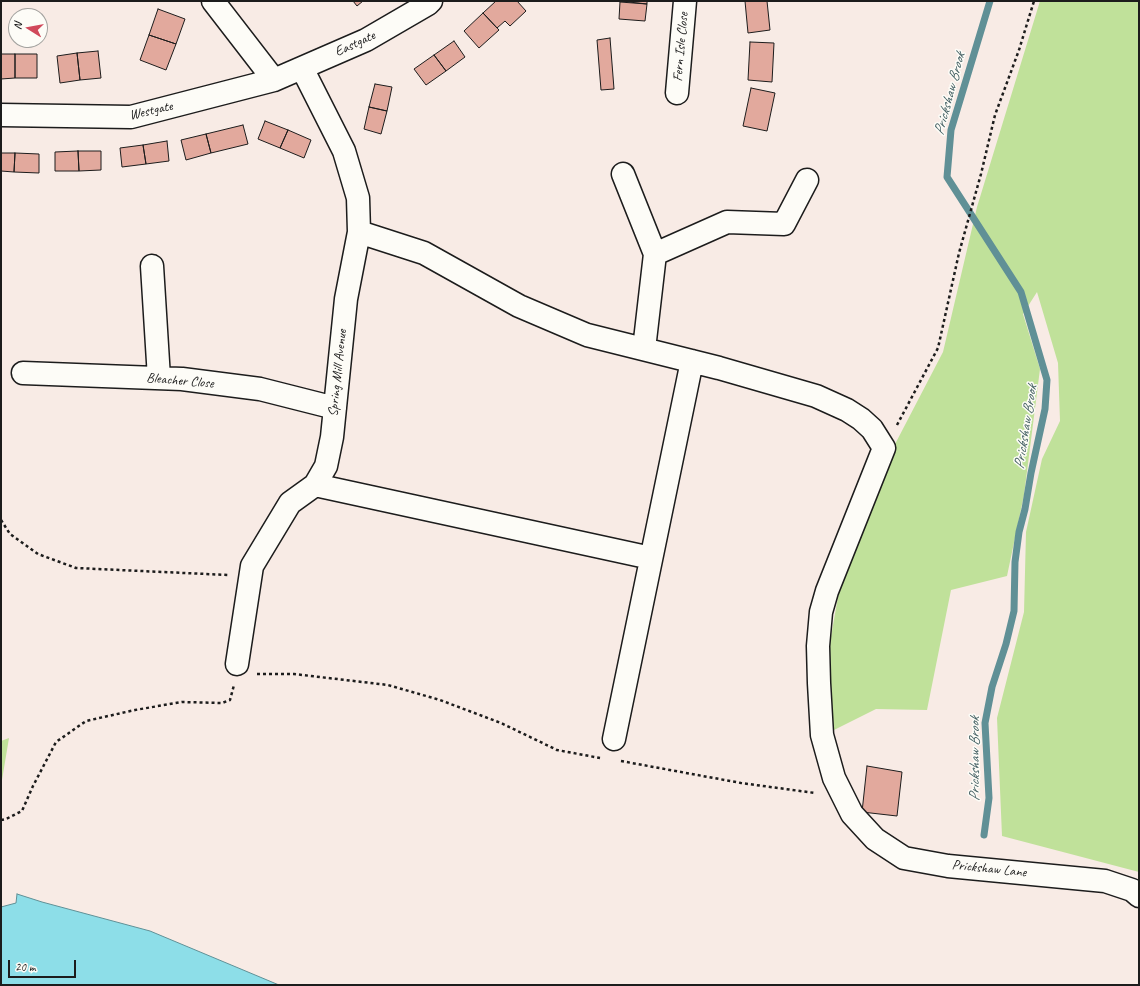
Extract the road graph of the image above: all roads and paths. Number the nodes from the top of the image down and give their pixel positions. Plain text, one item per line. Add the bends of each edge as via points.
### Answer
1 (213, 1) edge
2 (431, 1) edge
3 (685, 1) edge
4 (1034, 1) edge
5 (302, 68) junction
6 (274, 80) junction
7 (677, 93) dead end
8 (1, 115) edge
9 (623, 174) dead end
10 (807, 180) dead end
11 (359, 232) junction
12 (655, 254) junction
13 (152, 266) dead end
14 (644, 349) junction
15 (692, 361) junction
16 (23, 373) dead end
17 (159, 378) junction
18 (335, 408) junction
19 (884, 448) junction
20 (315, 485) junction
21 (1, 520) edge
22 (651, 558) junction
23 (251, 576) junction
24 (236, 669) junction
25 (614, 739) dead end
26 (600, 758) dead end
27 (616, 760) dead end
28 (842, 793) junction
29 (1, 820) edge
30 (1139, 896) edge

1 - 6 street
2 - 5 street, Eastgate via 366,40
3 - 7 street, Fern Isle Close
4 - 19 path via 995,115 959,253 938,348
5 - 6 street, Eastgate
5 - 11 street, Spring Mill Avenue via 344,151 358,198
6 - 8 street, Westgate via 131,117
9 - 12 street
10 - 12 street via 784,224 727,222
11 - 14 street via 424,253 519,306 587,335
11 - 18 street, Spring Mill Avenue via 346,299
12 - 14 street
13 - 17 street
14 - 15 street
15 - 19 street via 816,396 861,419 872,429
15 - 22 street
16 - 17 street, Bleacher Close
17 - 18 street, Bleacher Close via 260,389
18 - 20 street, Spring Mill Avenue via 326,466
19 - 28 street, Prickshaw Lane via 821,612 818,646 822,735 834,778
20 - 22 street
20 - 23 street, Spring Mill Avenue via 290,503 252,566
21 - 23 path via 10,534 38,554 76,568
22 - 25 street
23 - 24 street, Spring Mill Avenue
24 - 26 path via 388,685 440,700 501,723 557,750
24 - 29 path via 233,695 230,700 222,703 182,702 86,722 56,742 32,786 22,811
27 - 28 path via 741,783 816,793
28 - 30 street, Prickshaw Lane via 852,814 875,839 904,858 948,866 1105,881 1132,890

